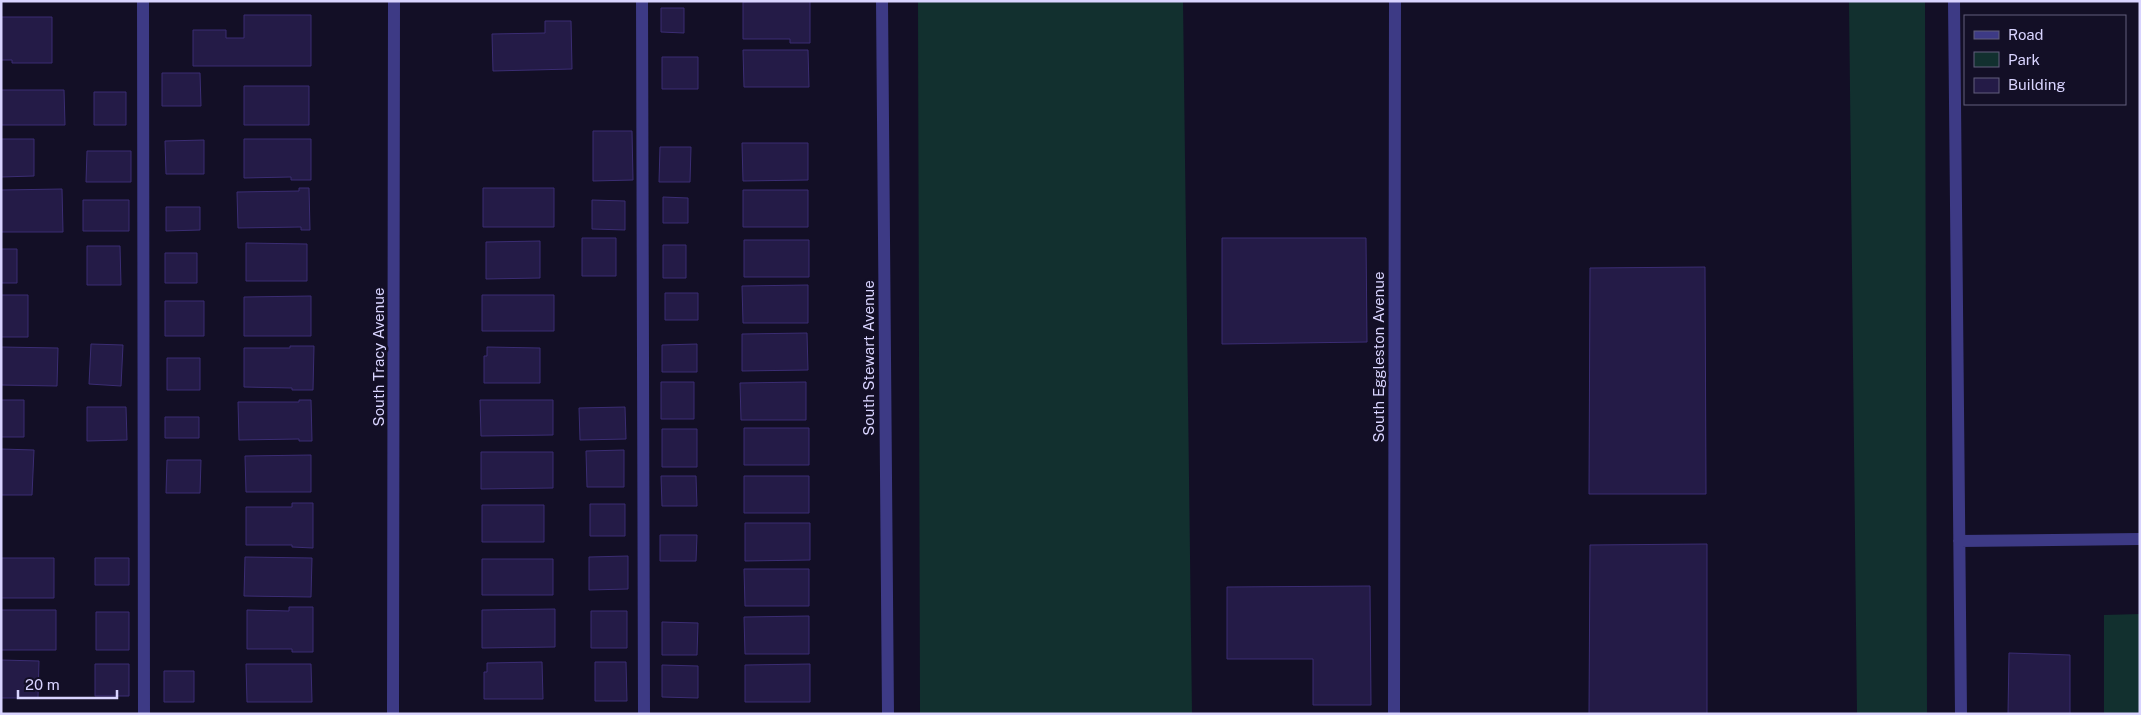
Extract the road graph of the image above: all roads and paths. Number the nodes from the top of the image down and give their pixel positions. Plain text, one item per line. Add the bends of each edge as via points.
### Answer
1 (143, 1) edge
2 (394, 1) edge
3 (642, 1) edge
4 (882, 1) edge
5 (1395, 1) edge
6 (1954, 1) edge
7 (2140, 539) edge
8 (1959, 541) junction
9 (144, 714) edge
10 (393, 714) edge
11 (644, 714) edge
12 (888, 714) edge
13 (1394, 714) edge
14 (1961, 714) edge

1 - 9 street
2 - 10 street, South Tracy Avenue
3 - 11 street
4 - 12 street, South Stewart Avenue
5 - 13 street, South Eggleston Avenue
6 - 8 street
7 - 8 street
8 - 14 street

